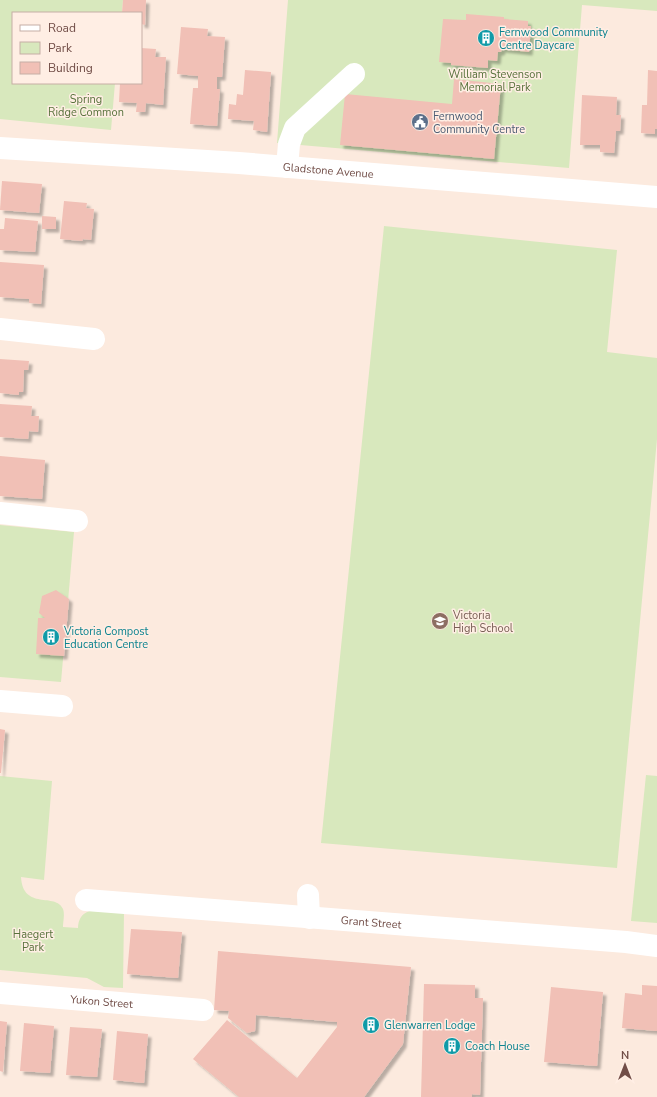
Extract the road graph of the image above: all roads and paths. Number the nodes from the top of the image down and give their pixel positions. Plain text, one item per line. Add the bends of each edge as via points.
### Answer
1 (354, 74) dead end
2 (0, 148) edge
3 (287, 167) junction
4 (657, 198) edge
5 (0, 329) edge
6 (94, 339) dead end
7 (0, 513) edge
8 (77, 521) dead end
9 (0, 701) edge
10 (62, 706) dead end
11 (308, 895) dead end
12 (86, 900) dead end
13 (309, 918) junction
14 (657, 946) edge
15 (0, 993) edge
16 (203, 1010) dead end

1 - 3 street via 295,128 289,144
2 - 3 street, Gladstone Avenue
3 - 4 street, Gladstone Avenue
5 - 6 street
7 - 8 street
9 - 10 street
11 - 13 street
12 - 13 street, Grant Street
13 - 14 street, Grant Street
15 - 16 street, Yukon Street

